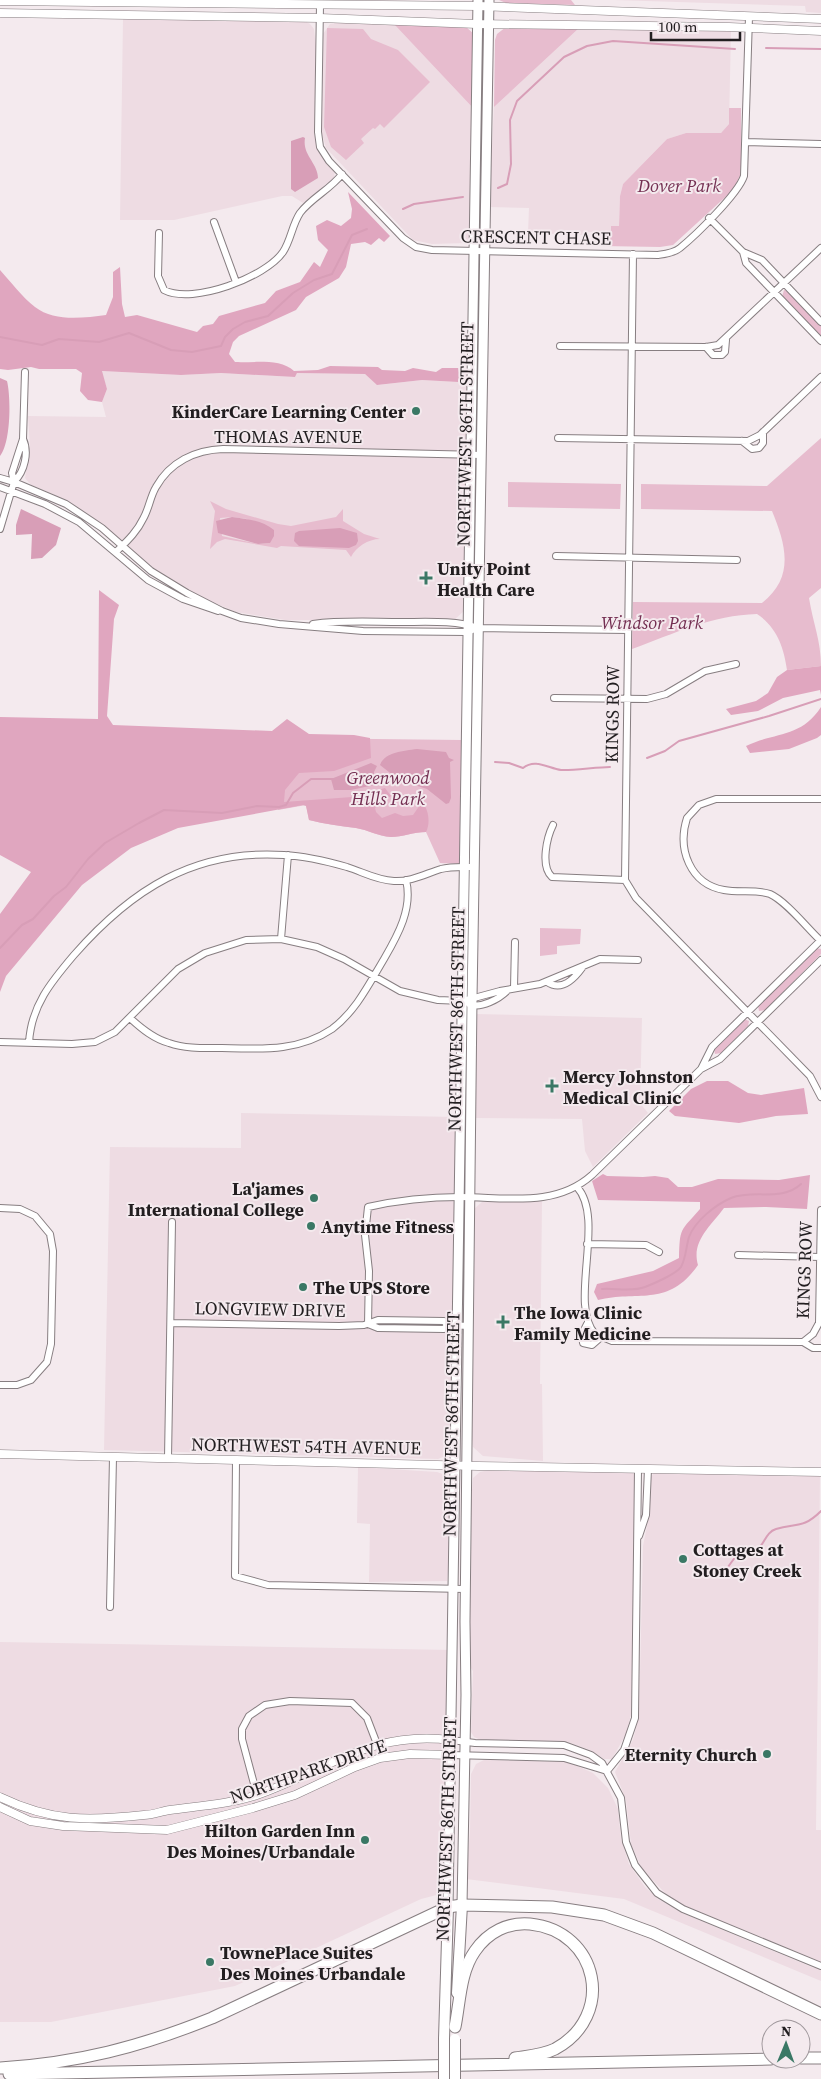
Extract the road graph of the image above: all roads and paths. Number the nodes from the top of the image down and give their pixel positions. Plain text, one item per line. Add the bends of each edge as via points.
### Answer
1 (0, 1) edge
2 (478, 3) edge
3 (489, 3) edge
4 (320, 5) junction
5 (0, 13) edge
6 (749, 17) junction
7 (320, 18) junction
8 (821, 19) edge
9 (478, 24) junction
10 (489, 24) junction
11 (749, 28) junction
12 (821, 31) edge
13 (746, 142) junction
14 (821, 144) edge
15 (342, 174) junction
16 (709, 218) junction
17 (214, 222) dead end
18 (159, 233) dead end
19 (821, 248) edge
20 (474, 252) junction
21 (484, 252) junction
22 (743, 252) junction
23 (633, 254) junction
24 (236, 282) junction
25 (784, 284) junction
26 (774, 293) junction
27 (821, 322) edge
28 (726, 340) junction
29 (821, 341) edge
30 (560, 346) dead end
31 (634, 346) junction
32 (706, 347) junction
33 (25, 372) dead end
34 (821, 377) edge
35 (763, 432) junction
36 (558, 438) dead end
37 (632, 439) junction
38 (742, 441) junction
39 (470, 455) junction
40 (481, 455) junction
41 (0, 478) edge
42 (14, 482) junction
43 (0, 487) edge
44 (12, 490) junction
45 (0, 529) edge
46 (122, 546) junction
47 (116, 552) junction
48 (556, 556) dead end
49 (630, 558) junction
50 (737, 560) dead end
51 (222, 611) junction
52 (467, 628) junction
53 (478, 628) junction
54 (628, 630) junction
55 (736, 664) dead end
56 (554, 698) dead end
57 (627, 699) junction
58 (821, 799) edge
59 (553, 824) dead end
60 (288, 855) junction
61 (475, 866) junction
62 (464, 867) junction
63 (406, 880) junction
64 (625, 880) junction
65 (281, 939) junction
66 (821, 940) edge
67 (515, 942) dead end
68 (638, 960) dead end
69 (821, 960) edge
70 (373, 976) junction
71 (511, 989) junction
72 (469, 1002) junction
73 (748, 1011) junction
74 (131, 1019) junction
75 (758, 1022) junction
76 (0, 1042) edge
77 (29, 1043) junction
78 (701, 1069) junction
79 (821, 1097) edge
80 (577, 1187) junction
81 (460, 1197) junction
82 (470, 1197) junction
83 (0, 1208) edge
84 (821, 1210) edge
85 (172, 1222) dead end
86 (587, 1244) junction
87 (659, 1252) dead end
88 (738, 1256) dead end
89 (820, 1257) edge
90 (170, 1323) junction
91 (368, 1324) junction
92 (587, 1324) junction
93 (458, 1325) junction
94 (469, 1326) junction
95 (819, 1332) edge
96 (600, 1338) junction
97 (803, 1342) junction
98 (821, 1348) edge
99 (0, 1386) edge
100 (0, 1454) edge
101 (112, 1457) junction
102 (168, 1458) junction
103 (236, 1460) junction
104 (456, 1465) junction
105 (467, 1466) junction
106 (638, 1469) junction
107 (648, 1469) junction
108 (821, 1472) edge
109 (639, 1537) junction
110 (454, 1588) junction
111 (465, 1589) junction
112 (110, 1607) dead end
113 (451, 1740) junction
114 (465, 1742) junction
115 (377, 1744) junction
116 (451, 1755) junction
117 (465, 1756) junction
118 (607, 1771) junction
119 (257, 1795) junction
120 (0, 1797) edge
121 (0, 1808) edge
122 (462, 1905) junction
123 (448, 1907) junction
124 (821, 1966) edge
125 (821, 2014) edge
126 (455, 2033) junction
127 (761, 2059) edge
128 (442, 2066) junction
129 (0, 2068) edge
130 (0, 2074) edge
131 (444, 2079) edge
132 (455, 2079) edge

1 - 4 street
2 - 3 street
2 - 4 street
2 - 9 main road, NORTHWEST 86TH STREET
3 - 6 street
3 - 10 main road, NORTHWEST 86TH STREET
4 - 7 street, CRESCENT CHASE
5 - 7 street
6 - 8 street
6 - 11 street, CRESCENT CHASE
7 - 9 street
7 - 15 street, CRESCENT CHASE via 318,139 323,154
9 - 10 street
9 - 20 main road, NORTHWEST 86TH STREET
10 - 11 street
10 - 21 main road, NORTHWEST 86TH STREET
11 - 12 street
11 - 13 street, CRESCENT CHASE
13 - 14 street
13 - 16 street, CRESCENT CHASE via 742,184
15 - 20 street, CRESCENT CHASE via 409,243 423,250
15 - 24 street via 300,213 279,258
16 - 22 street
16 - 23 street, CRESCENT CHASE via 679,249 666,254
17 - 24 street
18 - 24 street via 158,276 164,290 194,294
19 - 25 street
20 - 21 street, CRESCENT CHASE
20 - 39 main road, NORTHWEST 86TH STREET
21 - 23 street, CRESCENT CHASE
21 - 40 main road, NORTHWEST 86TH STREET
22 - 25 street via 757,256
22 - 26 street via 746,264
23 - 31 street, KINGS ROW
25 - 26 street
25 - 27 street
26 - 28 street
26 - 29 street
28 - 32 street
28 - 32 street via 722,355 714,355
30 - 31 street
31 - 32 street
31 - 37 street, KINGS ROW
33 - 42 street via 23,439 27,448 20,476
34 - 35 street
35 - 38 street
35 - 38 street via 763,443 759,448 752,449
36 - 37 street
37 - 38 street
37 - 49 street, KINGS ROW
39 - 40 street, THOMAS AVENUE
39 - 46 street, THOMAS AVENUE via 223,448 203,451 184,458 168,471 156,488 138,528
39 - 52 main road, NORTHWEST 86TH STREET
40 - 53 main road, NORTHWEST 86TH STREET
41 - 42 street
42 - 44 street
42 - 46 street via 80,513
43 - 44 street
44 - 45 street
44 - 47 street via 79,522
46 - 47 street, THOMAS AVENUE
46 - 51 street via 151,571
47 - 51 street via 148,580 165,590 206,608
48 - 49 street
49 - 50 street
49 - 54 street, KINGS ROW
51 - 52 street via 260,622 302,626 330,622
52 - 53 street
52 - 62 main road, NORTHWEST 86TH STREET
53 - 54 street
53 - 61 main road, NORTHWEST 86TH STREET
54 - 57 street, KINGS ROW
55 - 57 street via 705,670 657,697
56 - 57 street
57 - 64 street, KINGS ROW
58 - 66 street via 704,801 687,818 685,845 687,863 706,881 723,890 762,892 774,896
59 - 64 street via 548,836 546,867 552,877
60 - 63 street via 324,861 382,880
60 - 65 street
60 - 77 street via 243,856 209,862 164,879 127,902 101,925 46,989 34,1012
61 - 62 street
61 - 72 main road, NORTHWEST 86TH STREET
62 - 63 street via 441,869
62 - 72 main road, NORTHWEST 86TH STREET
63 - 70 street via 408,896 403,922
64 - 73 street via 636,898
65 - 70 street via 331,952
65 - 74 street via 246,940 205,953 167,979
66 - 73 street
67 - 71 street
68 - 71 street via 600,959 584,966 570,982 555,986 546,982
69 - 75 street
70 - 72 street via 412,995
70 - 74 street via 343,1020 323,1034 289,1047 180,1046 158,1039
71 - 72 street via 488,1003
72 - 81 main road, NORTHWEST 86TH STREET
72 - 82 main road, NORTHWEST 86TH STREET
73 - 75 street
73 - 78 street via 712,1047
74 - 77 street via 95,1042
75 - 78 street via 720,1059
75 - 79 street via 810,1076
76 - 77 street
78 - 80 street
80 - 82 street via 544,1198
80 - 86 street via 582,1192 585,1205
81 - 82 street
81 - 91 street via 414,1198 368,1207 365,1236 369,1271
81 - 93 main road, NORTHWEST 86TH STREET
82 - 94 main road, NORTHWEST 86TH STREET
83 - 99 street via 20,1210 35,1216 50,1234 53,1250 51,1344 47,1362 38,1374 24,1383
84 - 89 street, KINGS ROW
85 - 90 street
86 - 87 street via 646,1245
86 - 92 street
88 - 89 street
89 - 95 street, KINGS ROW
90 - 91 street, LONGVIEW DRIVE
90 - 102 street
91 - 93 street, LONGVIEW DRIVE via 378,1328 444,1329 447,1325
92 - 96 street
92 - 96 street, KINGS ROW via 582,1334 583,1343 592,1345
93 - 94 street, LONGVIEW DRIVE
93 - 104 main road, NORTHWEST 86TH STREET
94 - 105 main road, NORTHWEST 86TH STREET
95 - 97 street, KINGS ROW
96 - 97 street, KINGS ROW via 612,1341
97 - 98 street via 813,1348
100 - 101 street, NORTHWEST 54TH AVENUE
101 - 102 street, NORTHWEST 54TH AVENUE
101 - 112 street
102 - 103 street, NORTHWEST 54TH AVENUE
103 - 104 street, NORTHWEST 54TH AVENUE
103 - 110 street via 235,1576 268,1585
104 - 105 street, NORTHWEST 54TH AVENUE
104 - 110 main road, NORTHWEST 86TH STREET
105 - 106 street, NORTHWEST 54TH AVENUE
105 - 111 main road, NORTHWEST 86TH STREET
106 - 107 street, NORTHWEST 54TH AVENUE
106 - 109 street
107 - 108 street, NORTHWEST 54TH AVENUE
107 - 109 street via 646,1515
109 - 118 street via 636,1718 624,1750
110 - 111 street
110 - 113 main road, NORTHWEST 86TH STREET
111 - 114 main road, NORTHWEST 86TH STREET
113 - 114 street
113 - 115 street, NORTHPARK DRIVE via 415,1739
113 - 116 main road, NORTHWEST 86TH STREET
114 - 117 main road, NORTHWEST 86TH STREET
114 - 118 street via 570,1746 597,1758
115 - 119 street, NORTHPARK DRIVE via 348,1753
115 - 119 street via 368,1718 352,1703 290,1701 265,1705 250,1716 242,1733
116 - 117 street
116 - 121 street, NORTHPARK DRIVE via 410,1754 380,1758 295,1795 167,1830 62,1826 30,1820
116 - 123 main road, NORTHWEST 86TH STREET
117 - 118 street via 564,1758
117 - 122 main road, NORTHWEST 86TH STREET
118 - 124 street via 621,1798 630,1853 643,1878 657,1893 684,1909
119 - 120 street, NORTHPARK DRIVE via 147,1815 96,1820 39,1813
122 - 123 highway
122 - 125 highway via 552,1907 604,1915 653,1933
122 - 126 main road, NORTHWEST 86TH STREET
123 - 129 highway via 174,2034 99,2055
123 - 131 main road, NORTHWEST 86TH STREET, bridge
126 - 128 highway via 465,1971 475,1951 490,1935 519,1923 540,1925 568,1937 582,1952 593,1979 593,1998 588,2015 575,2034 556,2049 542,2054
126 - 132 main road, NORTHWEST 86TH STREET, bridge
127 - 128 highway
128 - 130 highway

